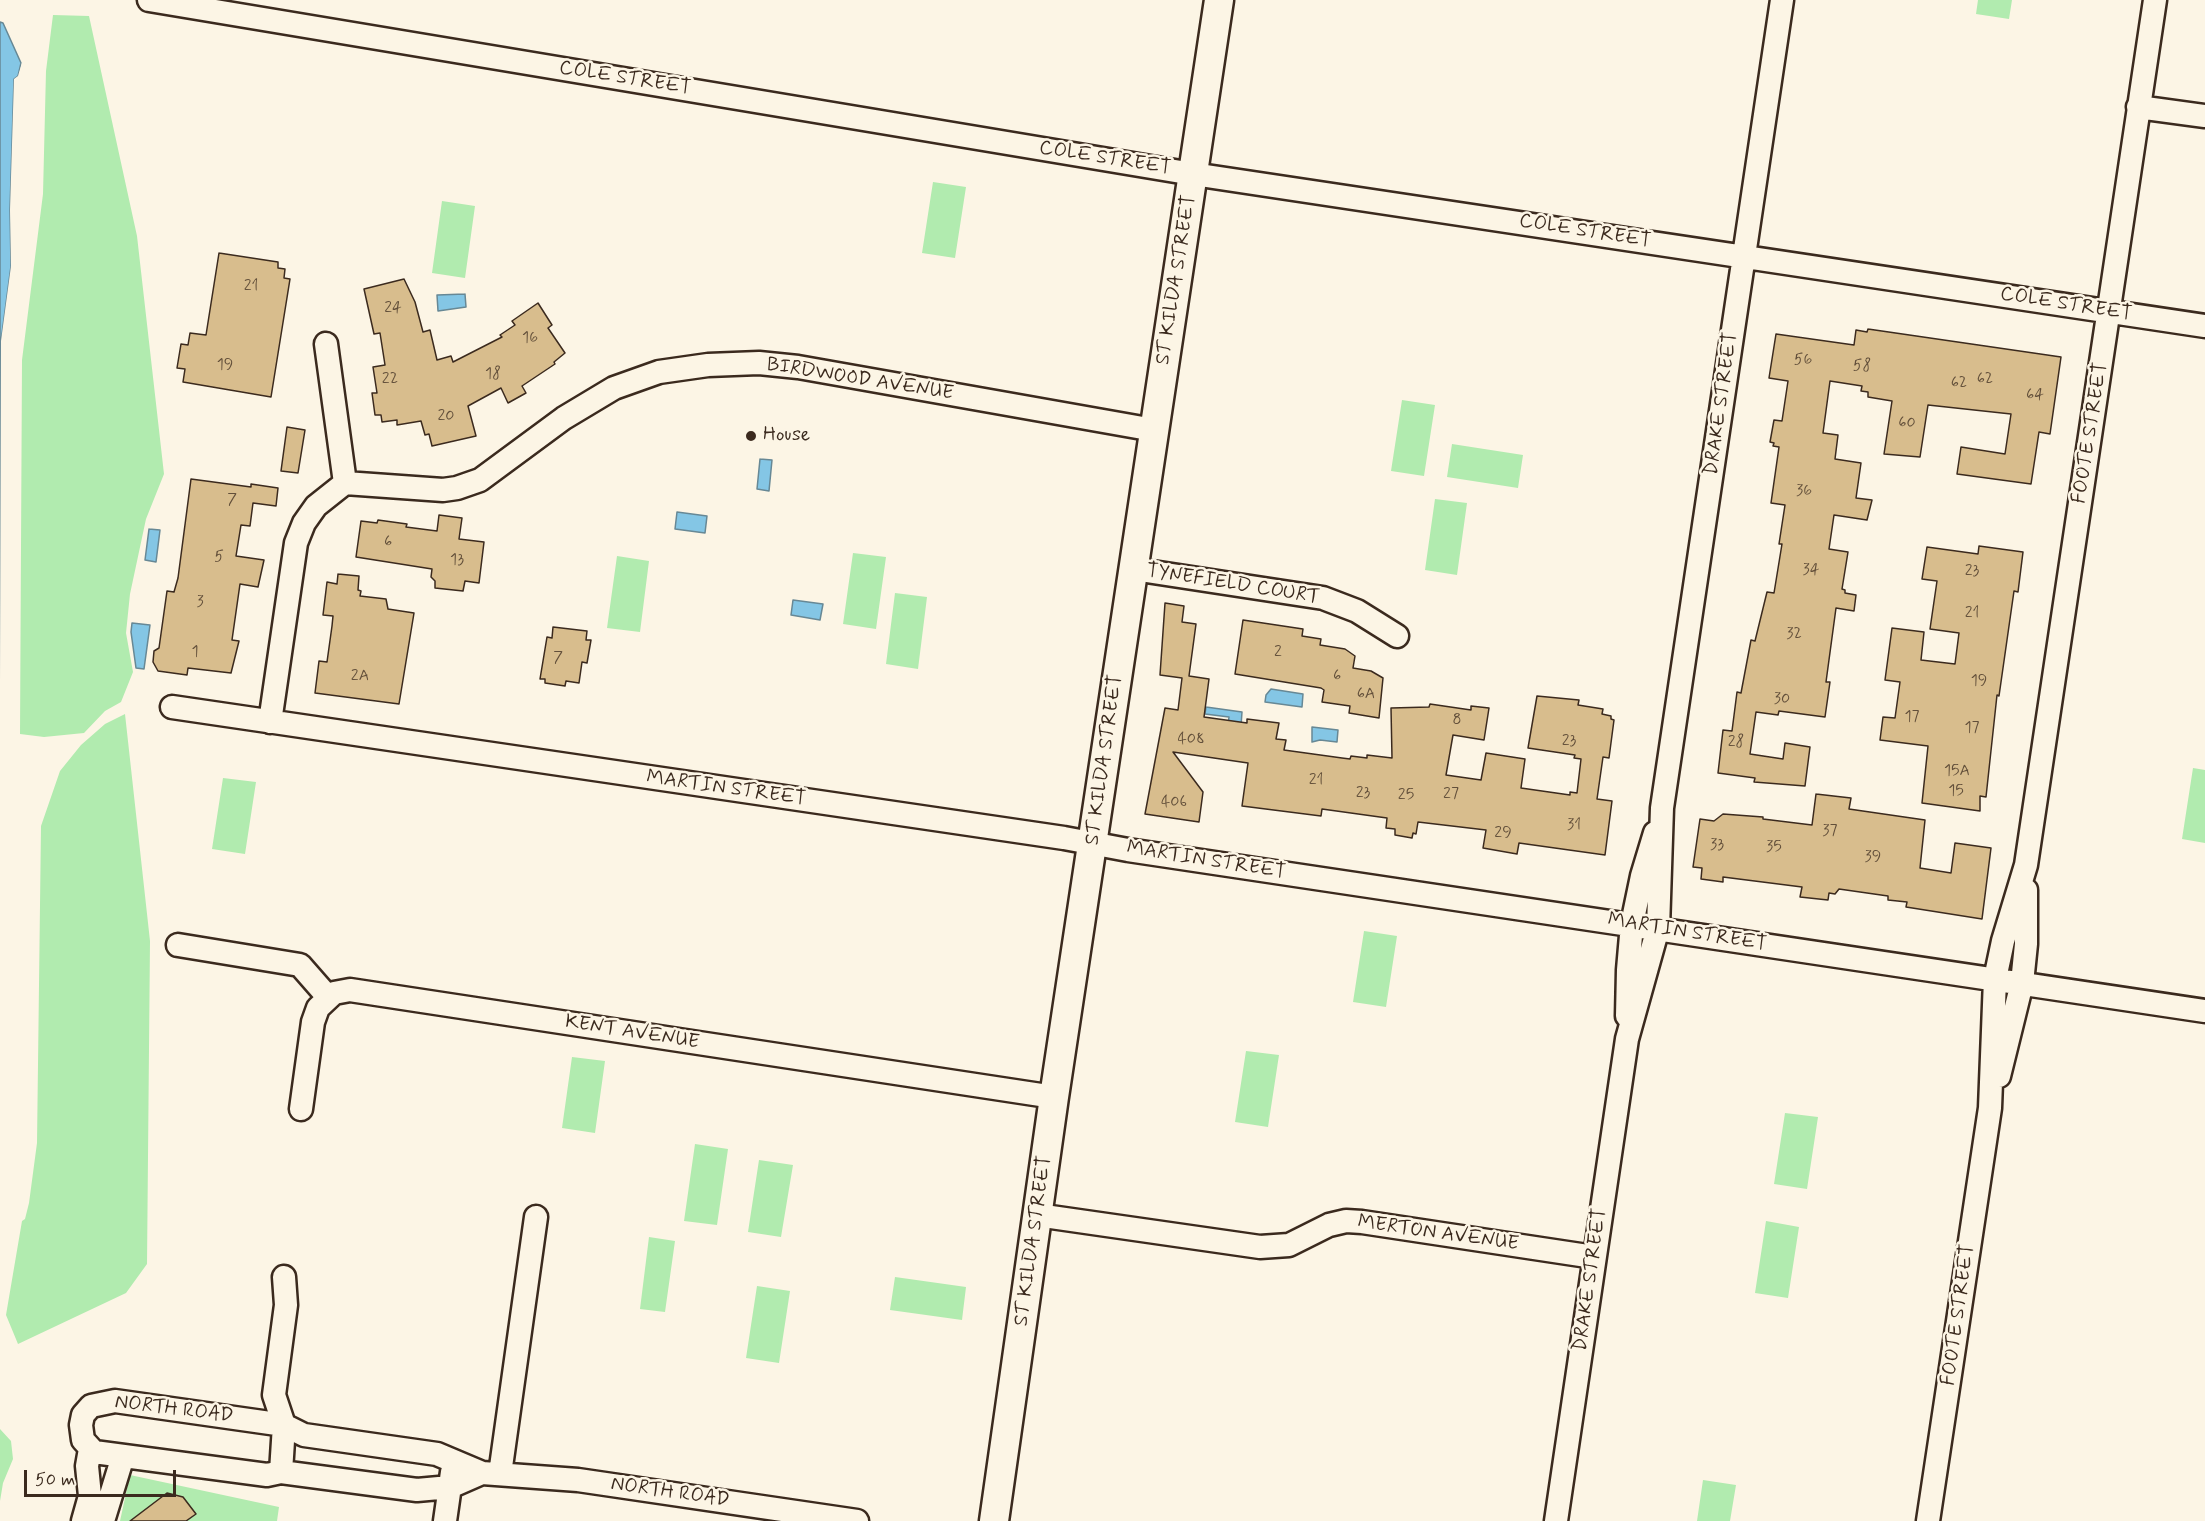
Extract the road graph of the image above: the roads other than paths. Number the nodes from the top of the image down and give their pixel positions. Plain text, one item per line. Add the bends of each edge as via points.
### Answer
1 (149, 0) edge
2 (1219, 0) edge
3 (1782, 0) edge
4 (2155, 0) edge
5 (2138, 106) junction
6 (2205, 116) edge
7 (1193, 174) junction
8 (1744, 256) junction
9 (2109, 312) junction
10 (2205, 326) edge
11 (326, 344) dead end
12 (1154, 430) junction
13 (345, 483) junction
14 (1132, 569) junction
15 (1397, 636) dead end
16 (172, 707) dead end
17 (270, 722) junction
18 (1662, 808) junction
19 (1093, 842) junction
20 (2026, 865) junction
21 (1632, 924) junction
22 (1658, 928) junction
23 (178, 945) dead end
24 (1995, 979) junction
25 (2022, 983) junction
26 (328, 997) junction
27 (2205, 1011) edge
28 (1627, 1039) junction
29 (1054, 1097) junction
30 (1990, 1108) junction
31 (302, 1109) dead end
32 (1037, 1215) junction
33 (536, 1217) dead end
34 (1594, 1257) junction
35 (284, 1277) dead end
36 (284, 1425) junction
37 (90, 1449) junction
38 (123, 1456) junction
39 (454, 1459) junction
40 (281, 1472) junction
41 (491, 1473) junction
42 (450, 1487) junction
43 (83, 1521) edge
44 (103, 1521) edge
45 (445, 1521) edge
46 (857, 1521) edge
47 (994, 1521) edge
48 (1556, 1521) edge
49 (1928, 1521) edge

1 - 7 street, COLE STREET
2 - 7 main road, ST KILDA STREET
3 - 8 street, DRAKE STREET
4 - 5 street, FOOTE STREET
5 - 6 street
5 - 9 street, FOOTE STREET
7 - 8 street, COLE STREET
7 - 12 main road, ST KILDA STREET
8 - 9 street, COLE STREET
8 - 18 street, DRAKE STREET
9 - 10 street, COLE STREET
9 - 20 street, FOOTE STREET
11 - 13 street
12 - 13 street, BIRDWOOD AVENUE via 798,368 759,363 708,365 659,372 614,388 564,418 480,480 457,488
12 - 14 main road, ST KILDA STREET
13 - 17 street via 316,506 296,543
14 - 15 street, TYNEFIELD COURT via 1323,598 1357,611
14 - 19 main road, ST KILDA STREET
16 - 17 street, MARTIN STREET
17 - 19 street, MARTIN STREET
18 - 21 street, DRAKE STREET
18 - 22 street, DRAKE STREET
19 - 21 street, MARTIN STREET
19 - 29 main road, ST KILDA STREET
20 - 24 street, FOOTE STREET
20 - 25 street, FOOTE STREET
21 - 22 street, MARTIN STREET
21 - 28 street, DRAKE STREET
22 - 24 street, MARTIN STREET
22 - 28 street, DRAKE STREET
23 - 26 street via 300,964
24 - 25 street, MARTIN STREET
24 - 30 street, FOOTE STREET
25 - 27 street, MARTIN STREET
25 - 30 street, FOOTE STREET
26 - 29 street, KENT AVENUE via 350,990
26 - 31 street via 318,1008 314,1022
28 - 34 street, DRAKE STREET
29 - 32 main road, ST KILDA STREET
30 - 49 street, FOOTE STREET
32 - 34 street, MERTON AVENUE via 1260,1247 1289,1245 1329,1226 1362,1222
32 - 47 main road, ST KILDA STREET
33 - 41 street
34 - 48 street, DRAKE STREET
35 - 36 street via 286,1305 274,1395
36 - 37 street, NORTH ROAD via 106,1401 91,1406 83,1415 82,1436
36 - 39 street, NORTH ROAD via 304,1435
36 - 40 street
37 - 38 street, NORTH ROAD
37 - 43 street via 90,1496
38 - 40 street, NORTH ROAD via 267,1475
38 - 44 street
39 - 41 street, NORTH ROAD
39 - 42 street
40 - 42 street, NORTH ROAD via 417,1490
41 - 42 street, NORTH ROAD
41 - 46 street, NORTH ROAD via 578,1480
42 - 45 street

